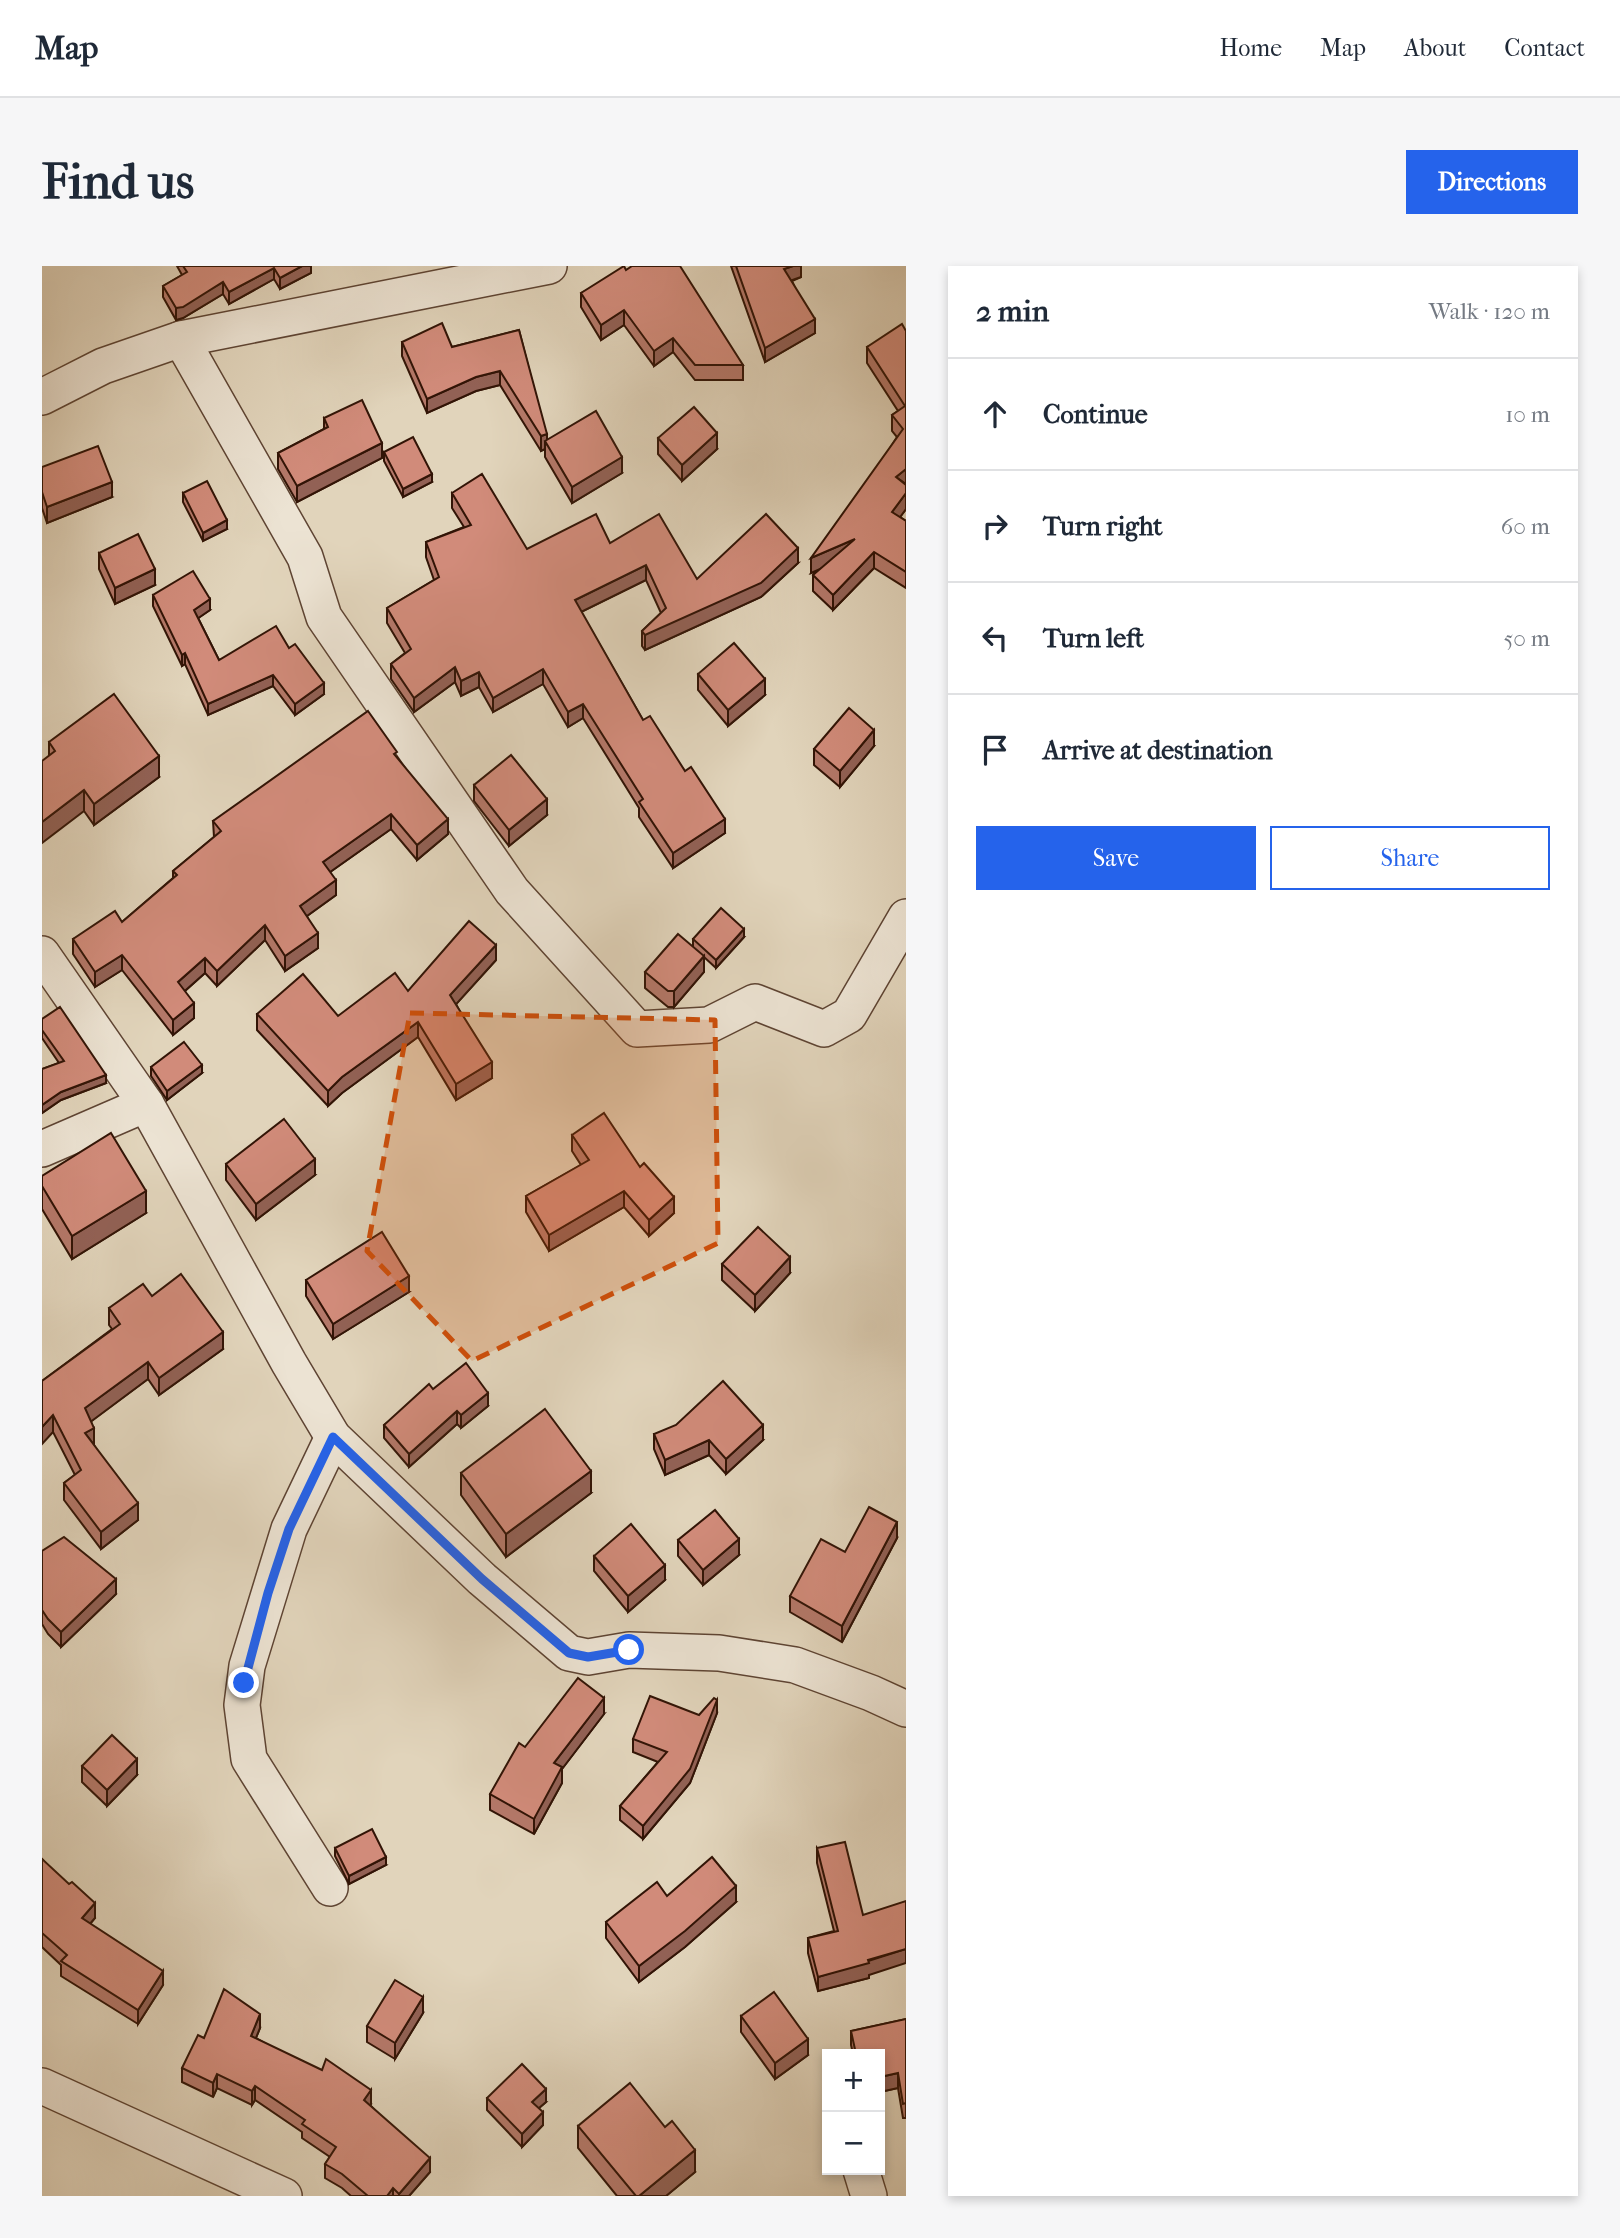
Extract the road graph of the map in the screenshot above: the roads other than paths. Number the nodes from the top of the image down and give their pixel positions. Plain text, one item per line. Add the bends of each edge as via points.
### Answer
1 (549, 266) edge
2 (181, 340) junction
3 (42, 397) edge
4 (906, 917) edge
5 (42, 954) edge
6 (146, 1104) junction
7 (42, 1149) edge
8 (333, 1437) junction
9 (906, 1709) edge
10 (330, 1888) dead end
11 (42, 2086) edge
12 (863, 2175) edge
13 (284, 2196) edge
14 (869, 2196) edge

1 - 2 street
2 - 3 street via 103,366
2 - 4 street via 305,557 324,617 512,891 637,1029 709,1025 755,1002 824,1029 849,1015
5 - 6 street
6 - 7 street
6 - 8 street
8 - 9 street via 482,1579 569,1653 588,1657 629,1650 719,1653 795,1665
8 - 10 street via 289,1529 247,1666 243,1705 248,1759
11 - 13 street
12 - 14 street

